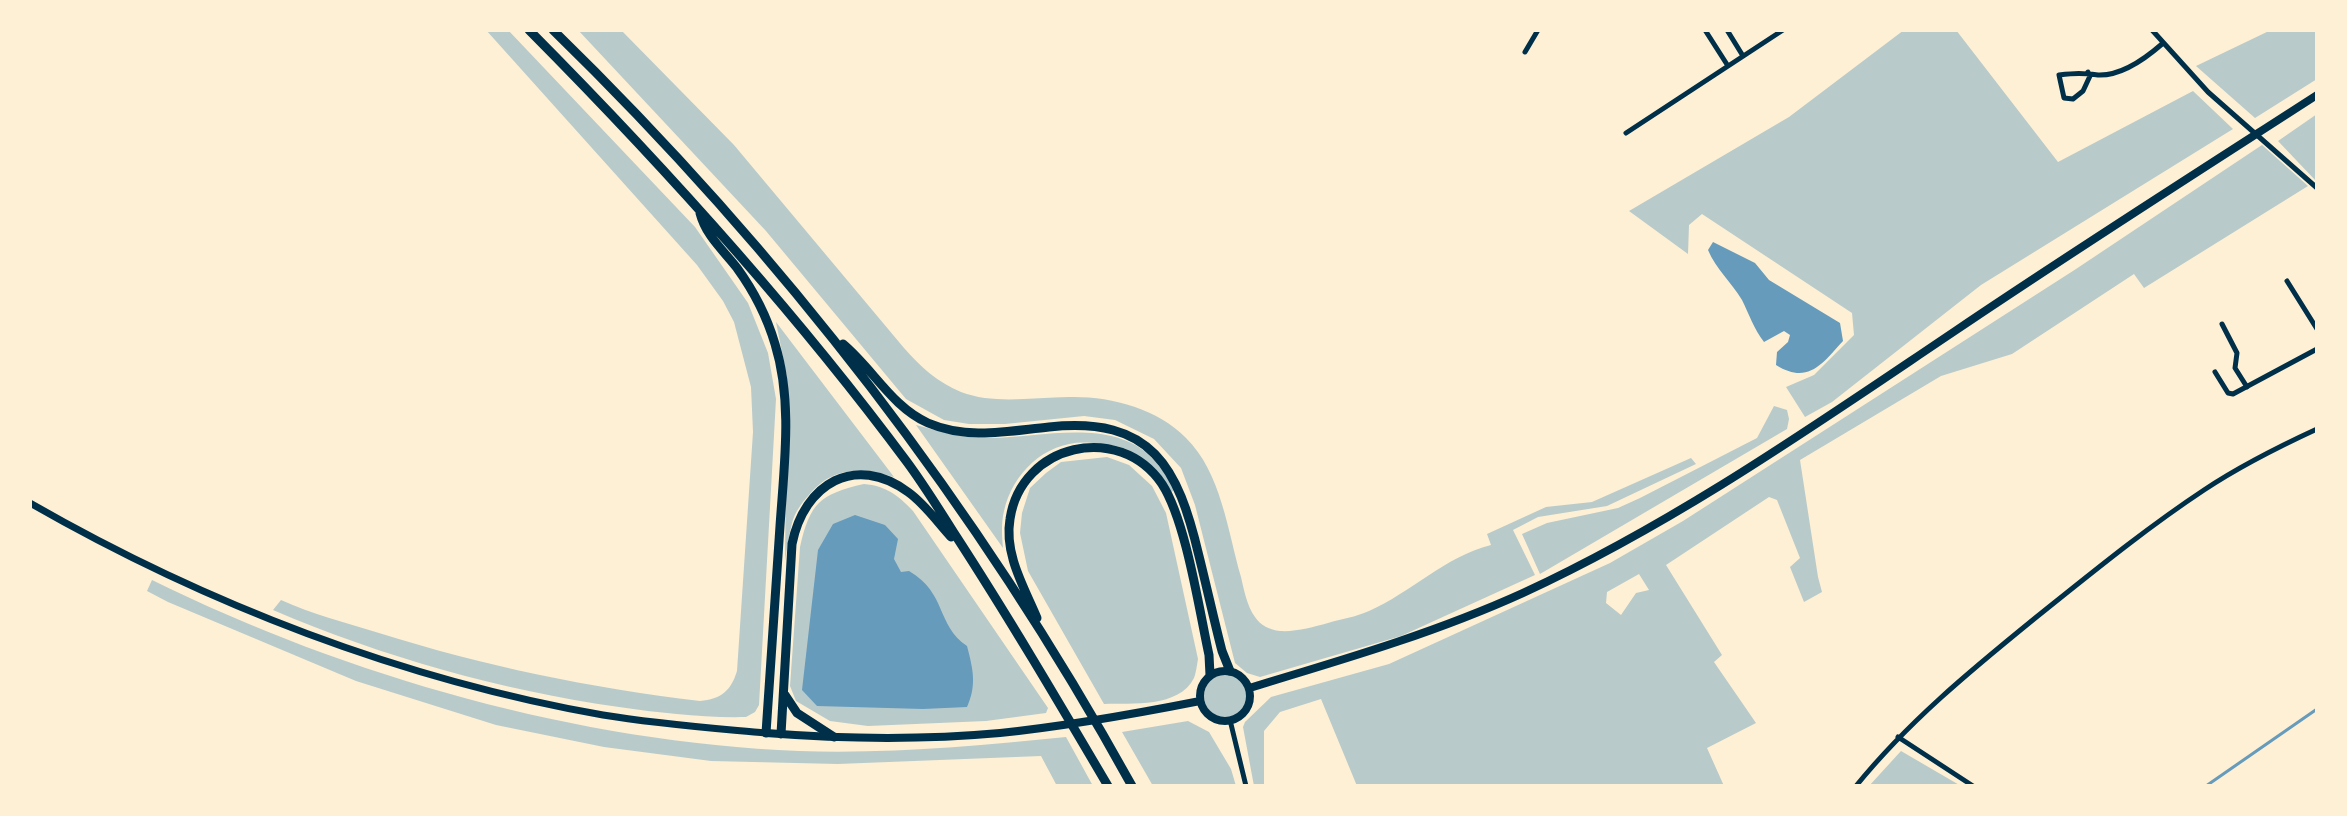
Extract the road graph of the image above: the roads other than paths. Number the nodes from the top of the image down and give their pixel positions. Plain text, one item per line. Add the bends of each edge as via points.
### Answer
1 (529, 30) edge
2 (553, 30) edge
3 (1538, 30) edge
4 (1705, 30) edge
5 (1727, 30) edge
6 (1783, 30) edge
7 (2152, 30) edge
8 (2162, 44) junction
9 (1525, 52) dead end
10 (1743, 56) junction
11 (1728, 66) junction
12 (2088, 72) junction
13 (2317, 95) edge
14 (1626, 133) dead end
15 (2317, 188) edge
16 (699, 210) junction
17 (2287, 281) dead end
18 (2222, 324) dead end
19 (2317, 329) edge
20 (829, 333) junction
21 (2317, 349) edge
22 (2215, 372) dead end
23 (2247, 387) junction
24 (2317, 429) edge
25 (30, 503) edge
26 (970, 557) junction
27 (1046, 640) junction
28 (1230, 671) junction
29 (1210, 675) junction
30 (1249, 688) junction
31 (784, 692) junction
32 (1200, 701) junction
33 (1230, 720) junction
34 (766, 733) junction
35 (781, 734) junction
36 (834, 737) junction
37 (1898, 737) junction
38 (1108, 786) edge
39 (1132, 786) edge
40 (1246, 786) edge
41 (1856, 786) edge
42 (1973, 786) edge

1 - 16 highway
2 - 20 highway via 710,192
3 - 9 street
4 - 11 street
5 - 10 street
6 - 10 street
7 - 8 street
8 - 12 street via 2131,65 2099,75
8 - 15 street
10 - 11 street
11 - 14 street
12 - 12 street via 2059,75 2064,98 2073,99 2083,91
13 - 30 main road via 1794,439 1618,545 1448,625
16 - 26 highway via 908,464
16 - 34 highway via 707,233 738,270 767,322 783,383 783,486
17 - 19 street
18 - 23 street via 2237,353 2235,368
20 - 27 highway via 920,452
20 - 28 highway via 894,399 932,424 976,433 1102,427 1136,439 1158,456 1175,478 1190,517
21 - 23 street
22 - 23 street via 2230,395
24 - 37 street via 2204,489 2097,568 1954,684
25 - 34 main road via 217,596 369,656 464,684 602,714
26 - 31 highway via 920,502 881,477 855,475 820,489 804,507 792,544
26 - 38 highway
27 - 29 highway via 1012,555 1012,507 1024,481 1052,456 1081,447 1109,448 1144,465 1163,486 1174,510
27 - 39 highway
28 - 29 main road
28 - 30 main road
29 - 32 main road via 1201,687
30 - 33 main road via 1245,712
31 - 35 highway
31 - 36 highway via 797,713
32 - 33 main road via 1208,715
32 - 36 main road via 999,733
33 - 40 street
34 - 35 main road
35 - 36 main road
37 - 41 street
37 - 42 street

